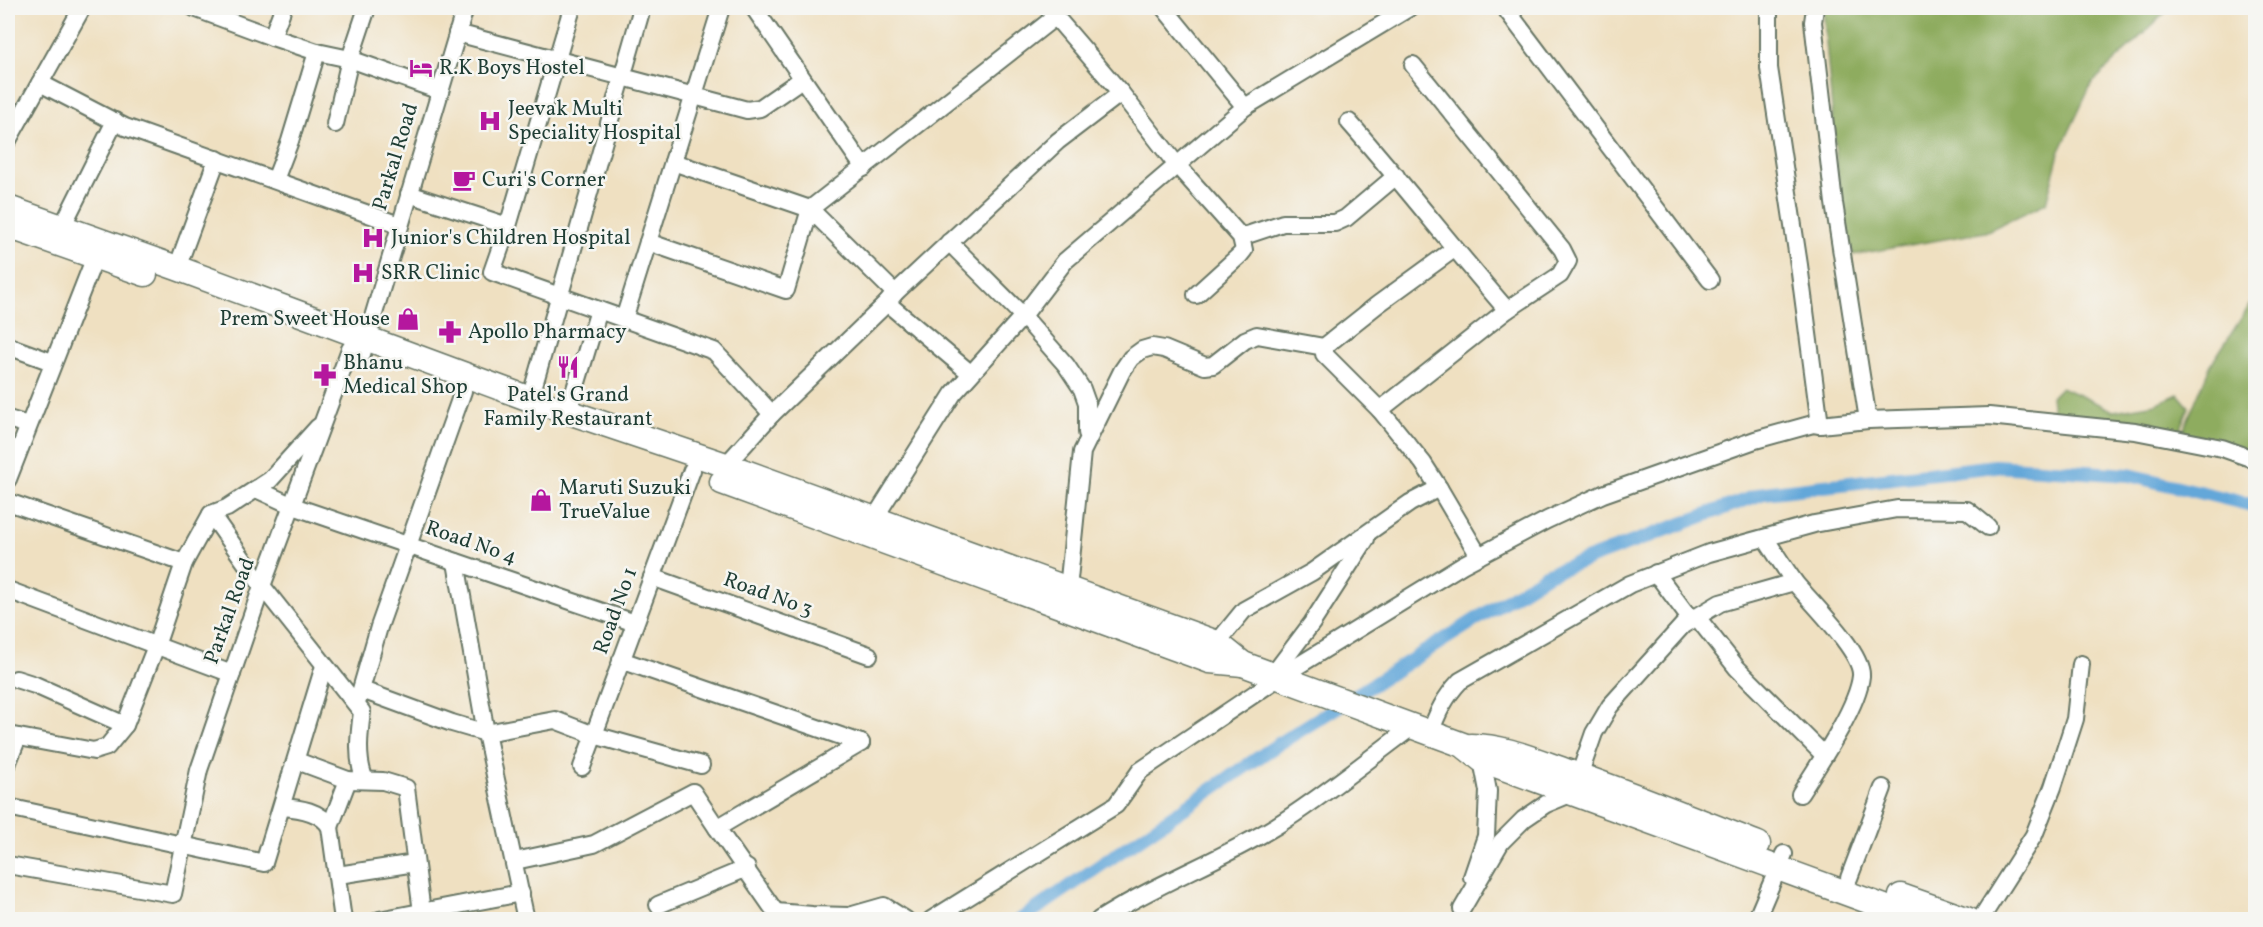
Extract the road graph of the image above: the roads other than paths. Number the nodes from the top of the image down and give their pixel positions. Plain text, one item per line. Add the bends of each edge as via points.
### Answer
1 (82, 8) edge
2 (194, 8) edge
3 (283, 8) edge
4 (366, 8) edge
5 (465, 8) edge
6 (572, 8) edge
7 (642, 8) edge
8 (721, 8) edge
9 (754, 8) edge
10 (1164, 8) edge
11 (1409, 8) edge
12 (1505, 8) edge
13 (1769, 8) edge
14 (1815, 8) edge
15 (1052, 12) edge
16 (457, 33) junction
17 (272, 38) junction
18 (317, 52) junction
19 (350, 59) junction
20 (557, 60) junction
21 (1413, 65) dead end
22 (622, 78) junction
23 (802, 79) junction
24 (40, 83) junction
25 (440, 91) junction
26 (1121, 93) junction
27 (693, 97) junction
28 (1245, 107) junction
29 (115, 122) junction
30 (1349, 122) dead end
31 (335, 124) dead end
32 (8, 140) edge
33 (217, 159) junction
34 (673, 162) junction
35 (1176, 164) junction
36 (864, 168) junction
37 (1396, 176) junction
38 (275, 180) junction
39 (409, 194) junction
40 (8, 208) edge
41 (810, 209) junction
42 (399, 225) junction
43 (8, 226) edge
44 (508, 226) junction
45 (62, 227) junction
46 (1241, 237) junction
47 (949, 242) junction
48 (648, 243) junction
49 (1454, 249) junction
50 (95, 256) junction
51 (177, 268) junction
52 (1710, 280) dead end
53 (1196, 294) dead end
54 (559, 295) junction
55 (891, 298) junction
56 (598, 310) junction
57 (1507, 310) junction
58 (1023, 316) junction
59 (624, 319) junction
60 (8, 346) edge
61 (359, 347) junction
62 (1324, 347) junction
63 (52, 362) junction
64 (970, 373) junction
65 (463, 392) junction
66 (530, 399) junction
67 (1380, 410) junction
68 (568, 412) junction
69 (771, 414) junction
70 (8, 419) edge
71 (325, 420) junction
72 (1868, 420) junction
73 (28, 425) junction
74 (1820, 425) junction
75 (1087, 440) junction
76 (2256, 460) edge
77 (726, 465) junction
78 (692, 470) junction
79 (8, 479) edge
80 (1439, 488) junction
81 (256, 489) junction
82 (8, 502) edge
83 (293, 506) junction
84 (211, 514) junction
85 (874, 519) junction
86 (1988, 527) dead end
87 (1371, 532) junction
88 (1764, 538) junction
89 (408, 546) junction
90 (1479, 556) junction
91 (456, 562) junction
92 (184, 563) junction
93 (1656, 573) junction
94 (652, 577) junction
95 (1794, 582) junction
96 (262, 586) junction
97 (1068, 589) junction
98 (8, 590) edge
99 (1694, 618) junction
100 (635, 623) junction
101 (156, 646) junction
102 (1214, 652) junction
103 (868, 655) dead end
104 (621, 660) junction
105 (2081, 664) dead end
106 (324, 666) junction
107 (231, 674) junction
108 (1279, 678) junction
109 (16, 680) dead end
110 (359, 698) junction
111 (125, 725) junction
112 (1411, 726) junction
113 (486, 733) junction
114 (594, 735) junction
115 (13, 736) edge
116 (1463, 746) junction
117 (1824, 755) junction
118 (1482, 760) junction
119 (297, 761) junction
120 (8, 762) edge
121 (701, 765) dead end
122 (582, 767) dead end
123 (348, 780) junction
124 (365, 780) junction
125 (1575, 785) junction
126 (1883, 788) dead end
127 (1800, 794) dead end
128 (8, 807) edge
129 (282, 807) junction
130 (330, 827) junction
131 (717, 828) junction
132 (182, 846) junction
133 (514, 861) junction
134 (1781, 861) junction
135 (415, 863) junction
136 (8, 865) edge
137 (747, 868) junction
138 (338, 875) junction
139 (1849, 878) junction
140 (521, 893) junction
141 (658, 905) dead end
142 (1460, 914) edge
143 (422, 915) edge
144 (779, 916) edge
145 (343, 920) edge
146 (379, 920) edge
147 (526, 920) edge
148 (906, 920) edge
149 (931, 920) edge
150 (1099, 920) edge
151 (1756, 920) edge
152 (1920, 920) edge
153 (1969, 920) edge
154 (1980, 920) edge

1 - 24 street
2 - 17 street
3 - 17 street
4 - 19 street
5 - 16 street, Parkal Road
6 - 20 street
7 - 22 street
8 - 27 street
9 - 23 street
10 - 28 street
11 - 28 street
12 - 52 street
13 - 74 street via 1769,68
14 - 72 street via 1813,22 1833,191
15 - 26 street
15 - 36 street
16 - 20 street
16 - 25 street, Parkal Road
17 - 18 street
18 - 19 street
18 - 38 street
19 - 25 street
19 - 31 street
20 - 22 street
20 - 44 street
21 - 57 street via 1567,256 1560,275
22 - 27 street
22 - 54 street
23 - 27 street via 760,108 747,110
23 - 36 street
24 - 29 street
24 - 32 street
25 - 39 street, Parkal Road
26 - 35 street
26 - 47 street via 1058,141
27 - 34 street
28 - 35 street
29 - 33 street
29 - 45 street
30 - 37 street
33 - 38 street
33 - 51 street
34 - 41 street
34 - 48 street
35 - 46 street
35 - 58 street via 1065,261
36 - 41 street
37 - 46 street via 1335,223 1283,223
37 - 49 street
38 - 42 street
39 - 42 street, Parkal Road
39 - 44 street
40 - 45 highway
41 - 48 street via 786,290
41 - 55 street
42 - 61 street, Parkal Road
43 - 50 highway
44 - 54 street via 492,272
45 - 51 highway
46 - 53 street via 1244,250
47 - 55 street
47 - 58 street
48 - 59 street
49 - 57 street
49 - 62 street
50 - 61 highway
50 - 63 street
51 - 61 highway
54 - 56 street
54 - 66 street
55 - 64 street
55 - 69 street
56 - 59 street
56 - 68 street
57 - 67 street
58 - 64 street
58 - 75 street via 1082,389 1087,403
59 - 69 street via 714,351
60 - 63 street
61 - 65 highway
61 - 66 highway
61 - 71 street, Parkal Road
62 - 67 street via 1324,354
62 - 75 street via 1257,335 1220,361 1205,366 1164,349 1142,350 1122,371
63 - 73 street
64 - 85 street
65 - 78 highway
65 - 89 street
66 - 68 highway
67 - 80 street
68 - 77 highway
69 - 77 street
70 - 73 street
71 - 81 street via 270,480
71 - 83 street, Parkal Road
72 - 74 street
72 - 76 street via 1989,416 2135,431 2222,448
73 - 79 street
74 - 90 street via 1813,423 1755,440 1603,494
75 - 97 street via 1080,465
77 - 85 highway
78 - 94 street, Road No 1
78 - 102 highway
80 - 87 street via 1410,503
80 - 90 street
81 - 83 street, Road No 4
81 - 84 street
82 - 92 street
83 - 89 street, Road No 4
83 - 96 street, Parkal Road
84 - 92 street
84 - 96 street
85 - 97 highway
86 - 88 street via 1967,510 1897,509 1814,524
87 - 102 street via 1312,572 1244,610
87 - 108 street
88 - 93 street
88 - 95 street
89 - 91 street, Road No 4
89 - 110 street
90 - 108 street
91 - 100 street, Road No 4
91 - 113 street
92 - 101 street
93 - 99 street
93 - 112 street via 1460,681 1438,710
94 - 100 street, Road No 1
94 - 103 street, Road No 3
95 - 99 street via 1720,603
95 - 117 street via 1859,661 1858,694
96 - 106 street
96 - 107 street, Parkal Road
97 - 102 highway
98 - 101 street
99 - 117 street via 1737,668
99 - 125 street via 1675,633 1610,706 1594,733
100 - 104 street, Road No 1
101 - 107 street
101 - 111 street
102 - 108 highway
104 - 114 street, Road No 1
104 - 131 street via 861,743
105 - 154 street via 2075,719 2053,787 2034,835
106 - 110 street
106 - 119 street
107 - 132 street, Parkal Road via 198,770
108 - 112 highway
108 - 149 street via 1140,771 1116,805
109 - 111 street
110 - 113 street
110 - 124 street via 360,768
111 - 115 street via 107,747 94,751
112 - 116 highway
112 - 150 street via 1321,797 1274,827
113 - 114 street via 555,720
113 - 133 street
114 - 121 street
114 - 122 street, Road No 1
115 - 120 street
116 - 118 highway
116 - 125 highway via 1486,746 1513,753
117 - 127 street
118 - 125 highway
118 - 142 street via 1488,791 1486,836
119 - 123 street
119 - 129 street
123 - 124 street
123 - 130 street
124 - 135 street via 406,788
125 - 134 highway
125 - 142 street via 1524,819 1501,842
126 - 139 street
128 - 132 street
129 - 130 street via 300,808 325,819
129 - 132 street via 264,863
130 - 138 street
131 - 133 street via 693,792 594,844
131 - 137 street
132 - 136 street, Parkal Road via 173,894
133 - 140 street
134 - 139 highway
134 - 151 street
134 - 152 highway
135 - 138 street
135 - 143 street
137 - 141 street
137 - 144 street
138 - 145 street
139 - 153 highway
140 - 143 street
140 - 147 street
143 - 146 street
144 - 148 street via 849,916 884,906

